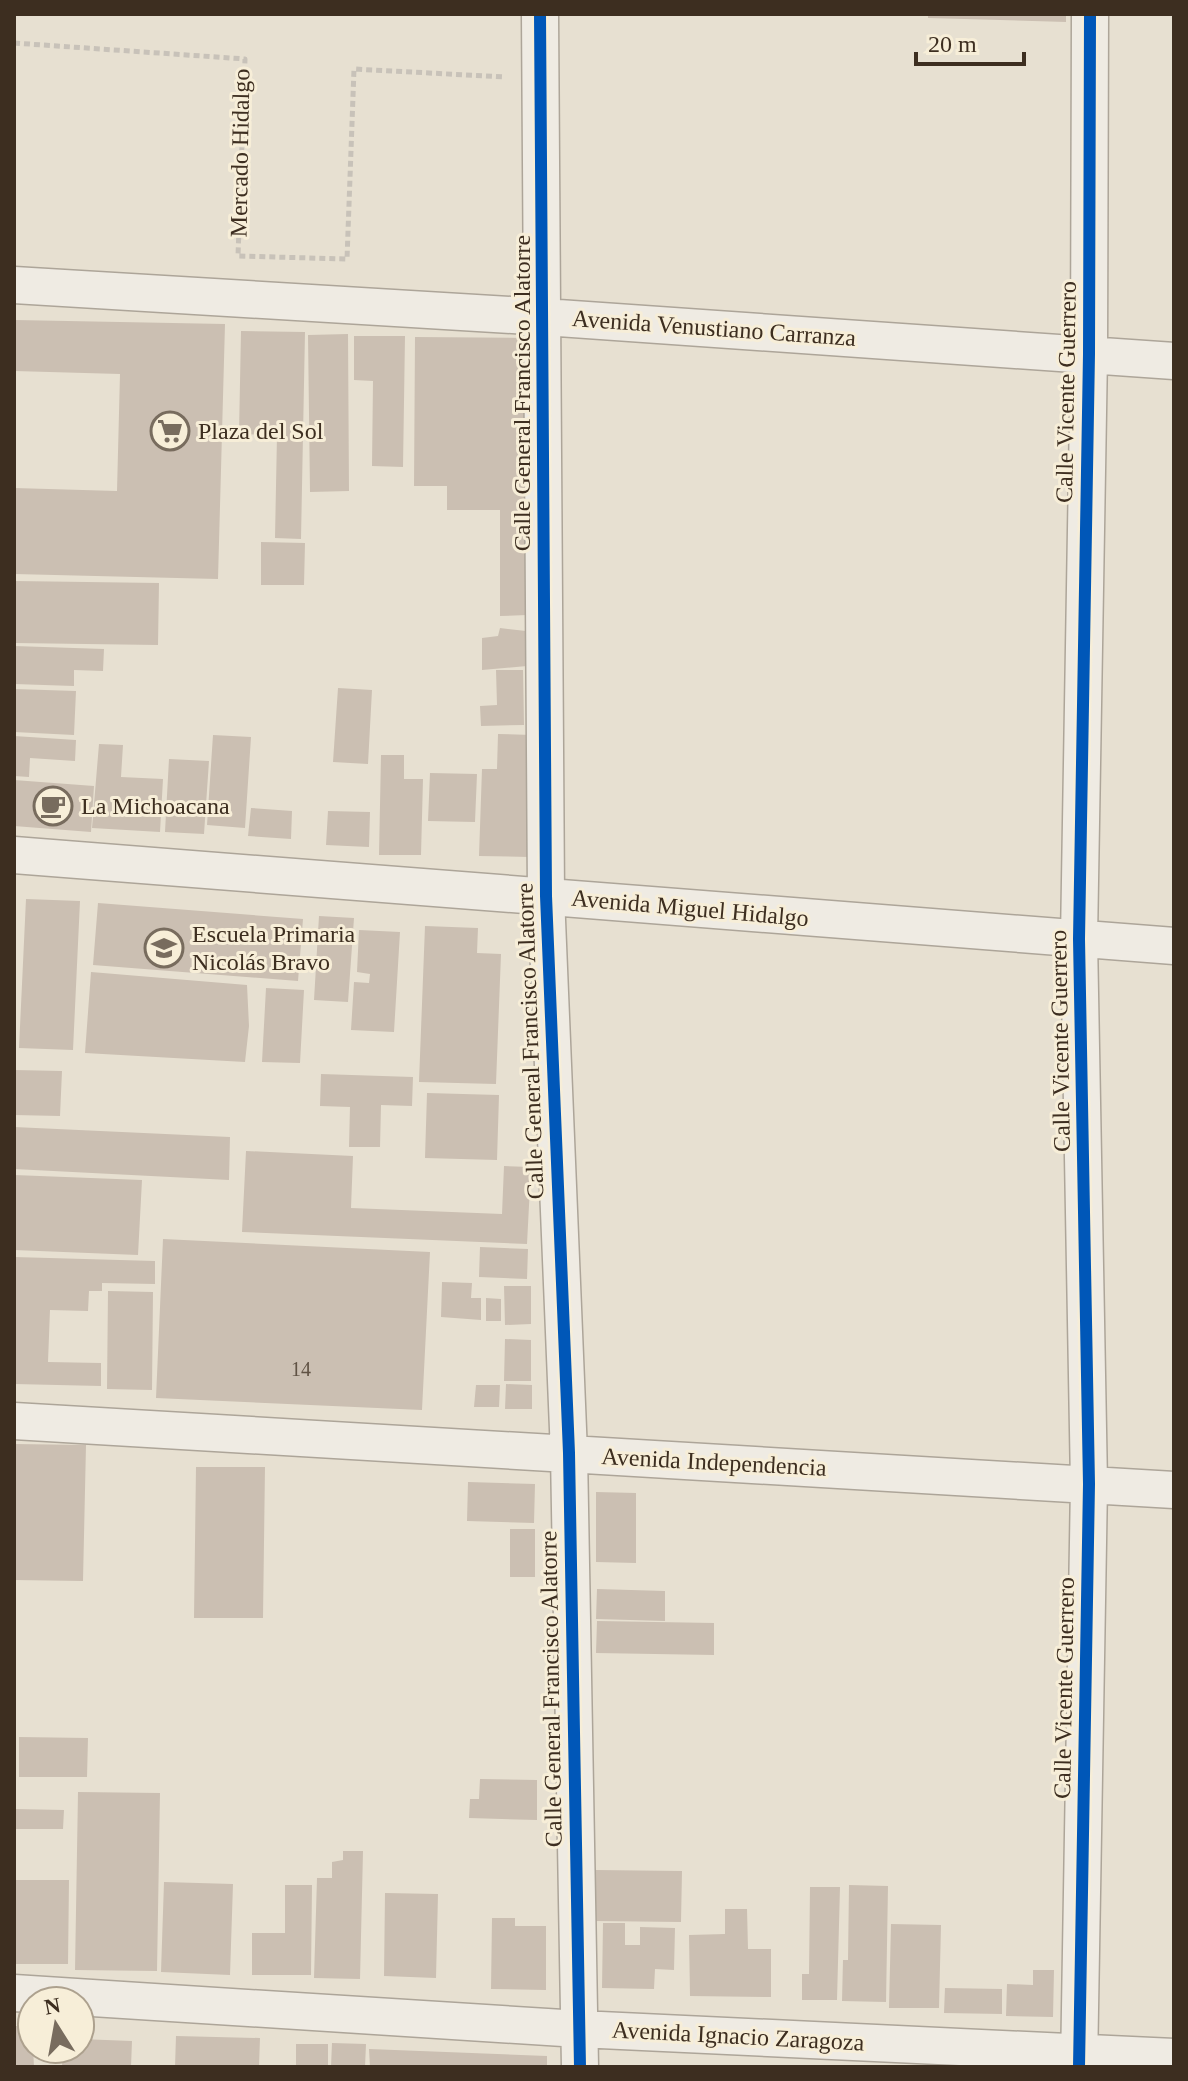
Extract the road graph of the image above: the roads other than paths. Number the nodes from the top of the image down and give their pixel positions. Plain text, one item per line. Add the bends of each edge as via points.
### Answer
1 (540, 14) edge
2 (1090, 14) edge
3 (14, 285) edge
4 (544, 317) junction
5 (1089, 354) junction
6 (1174, 361) edge
7 (14, 855) edge
8 (546, 896) junction
9 (1079, 939) junction
10 (1174, 946) edge
11 (14, 1421) edge
12 (569, 1453) junction
13 (1089, 1484) junction
14 (1174, 1490) edge
15 (14, 1993) edge
16 (579, 2029) junction
17 (1174, 2057) edge
18 (1079, 2059) edge
19 (580, 2067) edge

1 - 4 street, Calle General Francisco Alatorre
2 - 5 street, Calle Vicente Guerrero
3 - 4 street, Avenida Venustiano Carranza
4 - 5 street, Avenida Venustiano Carranza
4 - 8 street, Calle General Francisco Alatorre
5 - 6 street, Avenida Venustiano Carranza
5 - 9 street, Calle Vicente Guerrero
7 - 8 street, Avenida Miguel Hidalgo
8 - 9 street, Avenida Miguel Hidalgo
8 - 12 street, Calle General Francisco Alatorre
9 - 10 street, Avenida Miguel Hidalgo
9 - 13 street, Calle Vicente Guerrero
11 - 12 street, Avenida Independencia
12 - 13 street, Avenida Independencia
12 - 16 street, Calle General Francisco Alatorre
13 - 14 street, Avenida Independencia
13 - 18 street, Calle Vicente Guerrero
15 - 16 street, Avenida Ignacio Zaragoza
16 - 18 street, Avenida Ignacio Zaragoza
16 - 19 street, Calle General Francisco Alatorre
17 - 18 street, Avenida Ignacio Zaragoza

